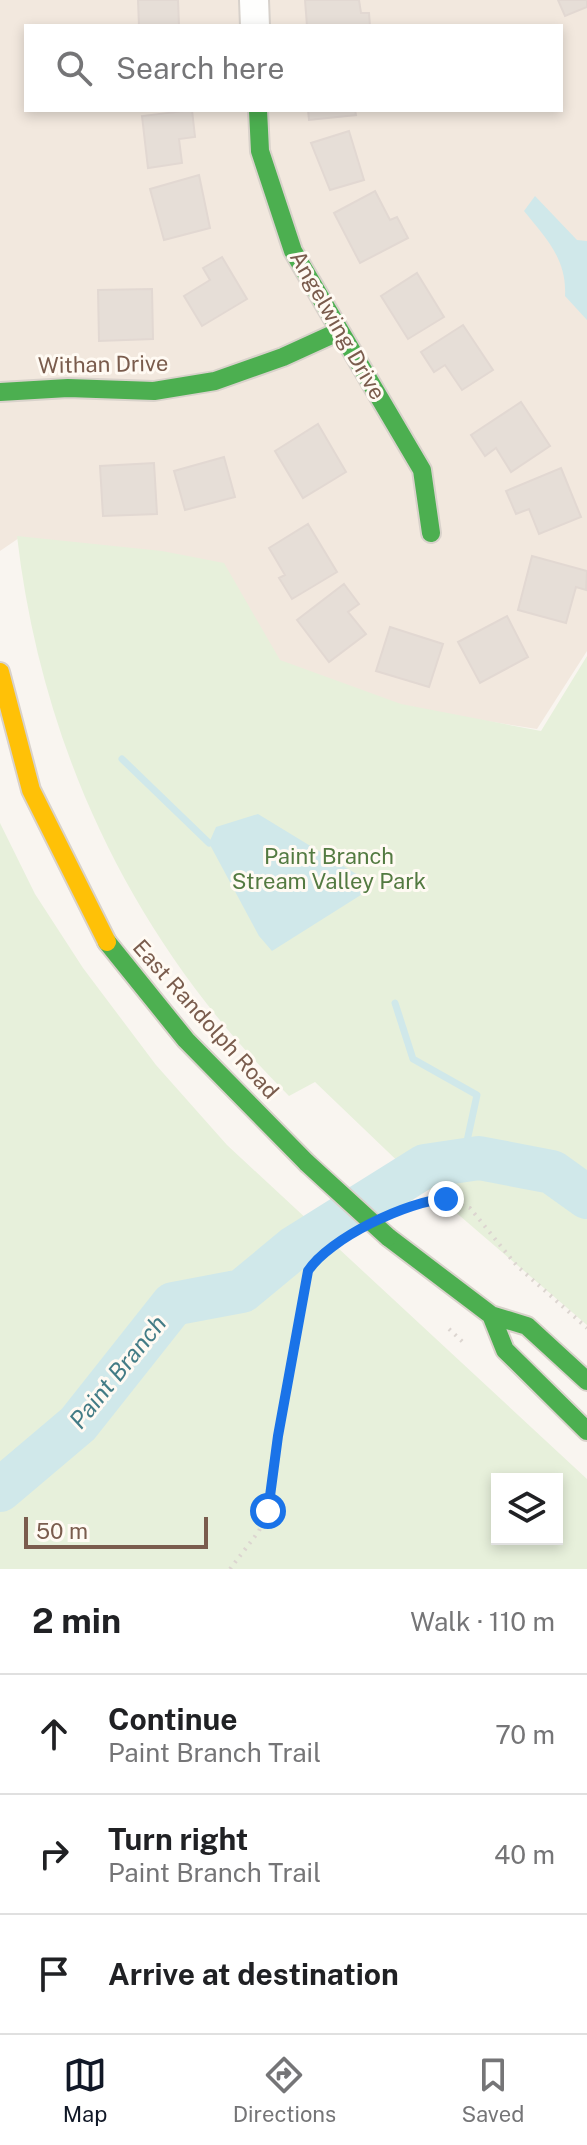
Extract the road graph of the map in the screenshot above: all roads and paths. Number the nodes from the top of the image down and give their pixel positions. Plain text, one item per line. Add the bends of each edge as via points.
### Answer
1 (254, 0) edge
2 (255, 24) edge
3 (258, 112) edge
4 (340, 331) junction
5 (0, 392) edge
6 (431, 533) dead end
7 (0, 672) edge
8 (395, 1214) dead end
9 (347, 1238) dead end
10 (491, 1315) junction
11 (587, 1328) edge
12 (587, 1381) edge
13 (587, 1431) edge
14 (230, 1569) edge

1 - 2 street
3 - 4 main road, Angelwing Drive via 260,151 293,251
4 - 5 main road, Withan Drive via 215,381 154,391
4 - 6 main road, Angelwing Drive via 422,470
7 - 10 main road, East Randolph Road, bridge via 31,790 112,951 186,1040 307,1163 388,1237
8 - 11 path via 421,1202 456,1200 470,1208 517,1266
9 - 14 path via 316,1258 308,1271 272,1499 259,1531
10 - 12 main road, East Randolph Road via 527,1326
10 - 13 main road, East Randolph Road via 505,1350

